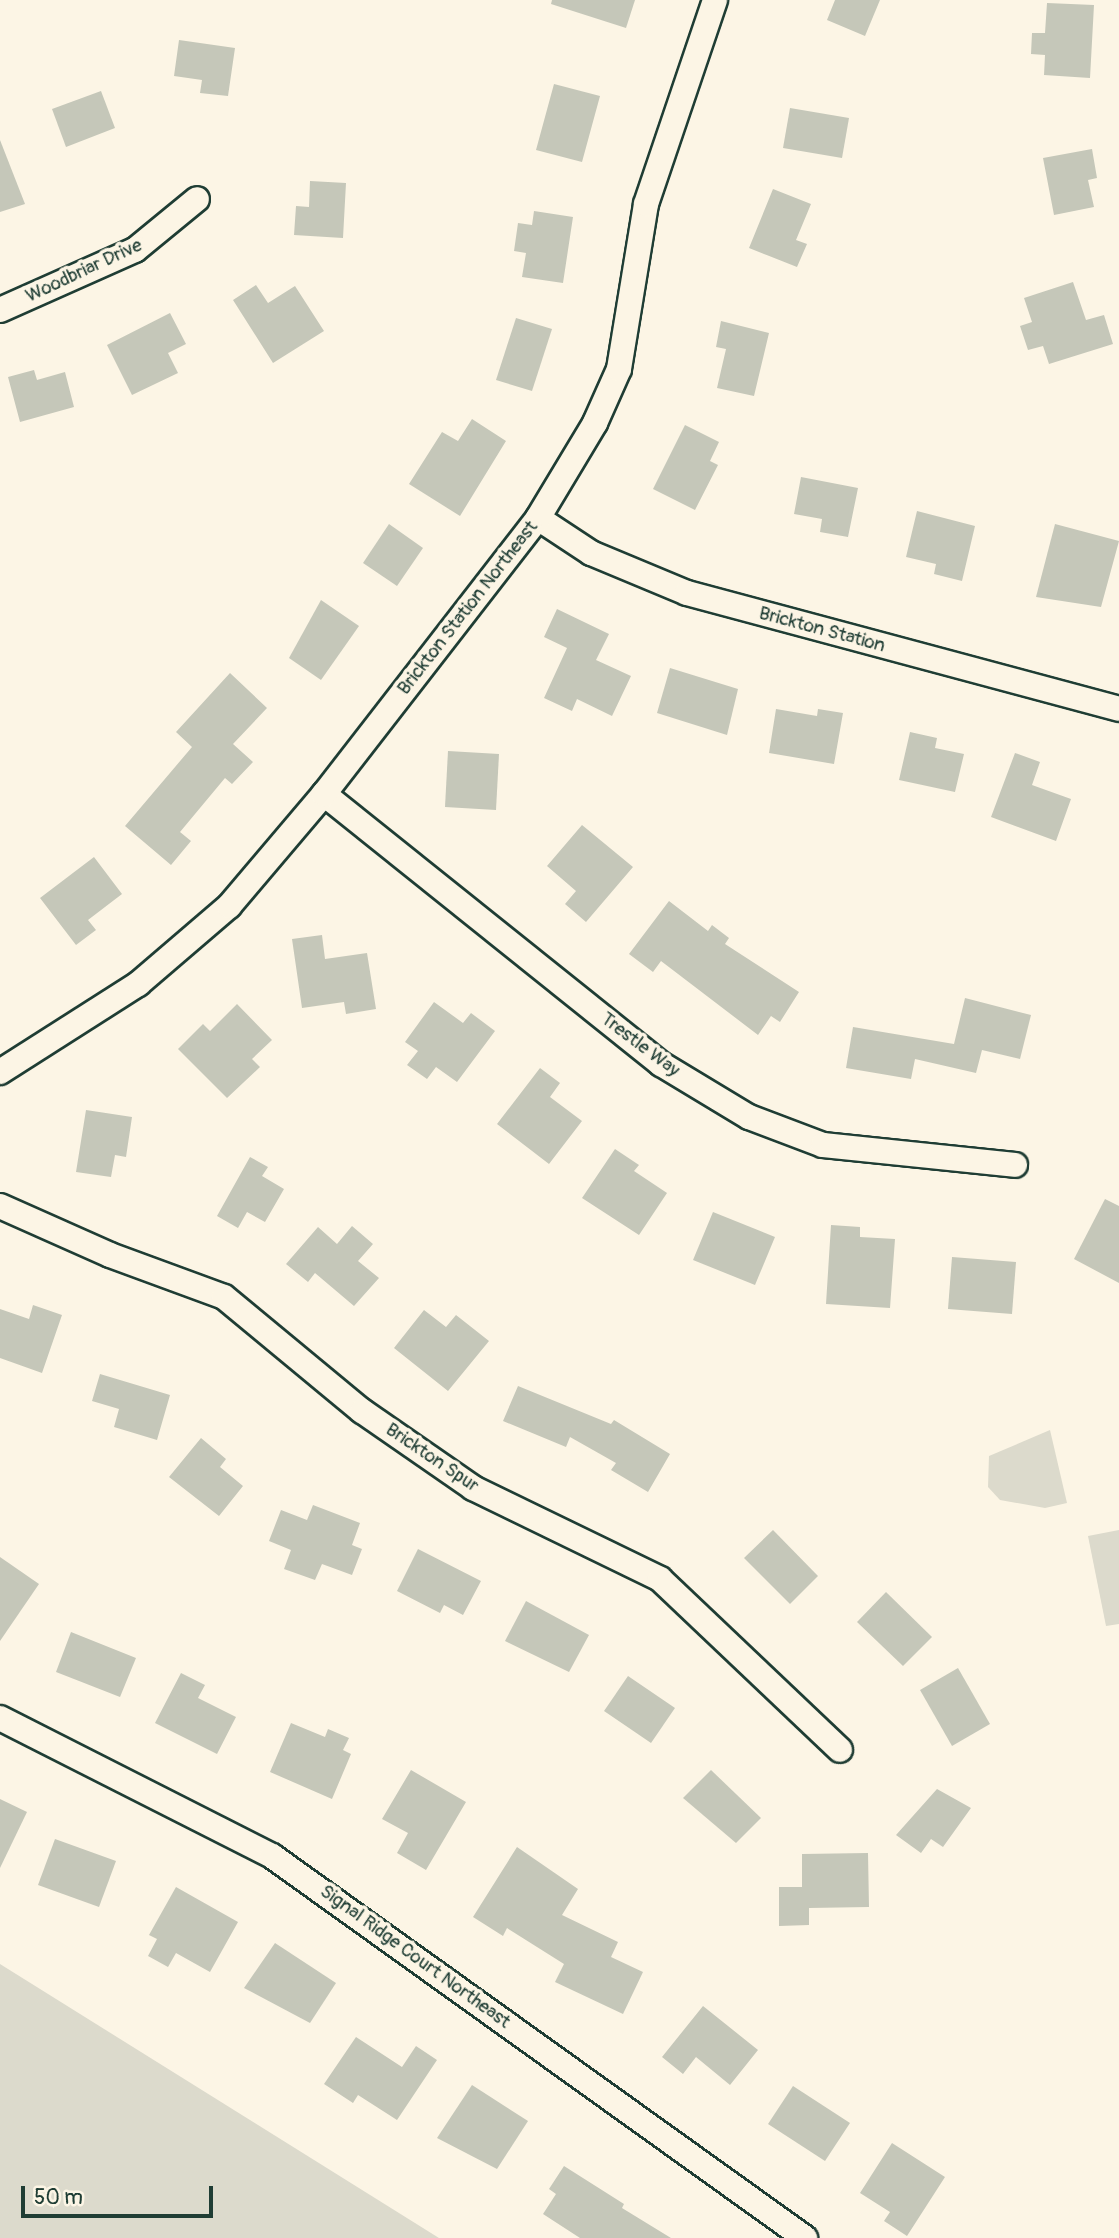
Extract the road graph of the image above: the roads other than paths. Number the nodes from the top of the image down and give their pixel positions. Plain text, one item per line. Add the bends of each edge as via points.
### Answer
1 (715, 0) edge
2 (197, 199) dead end
3 (0, 310) edge
4 (538, 517) junction
5 (1119, 709) edge
6 (324, 794) junction
7 (0, 1072) edge
8 (1015, 1165) dead end
9 (0, 1206) edge
10 (0, 1718) edge
11 (840, 1749) dead end
12 (805, 2238) edge

1 - 4 street, Brickton Station Northeast via 646,204 618,369 594,423
2 - 3 street, Woodbriar Drive via 135,250
4 - 5 street, Brickton Station via 591,553 687,593
4 - 6 street, Brickton Station Northeast
6 - 7 street, Brickton Station Northeast via 229,906 148,976
6 - 8 street, Trestle Way via 661,1064 749,1116 823,1145
9 - 11 street, Brickton Spur via 110,1255 224,1297 362,1411 473,1488 660,1579
10 - 12 street, Signal Ridge Court Northeast via 272,1856

